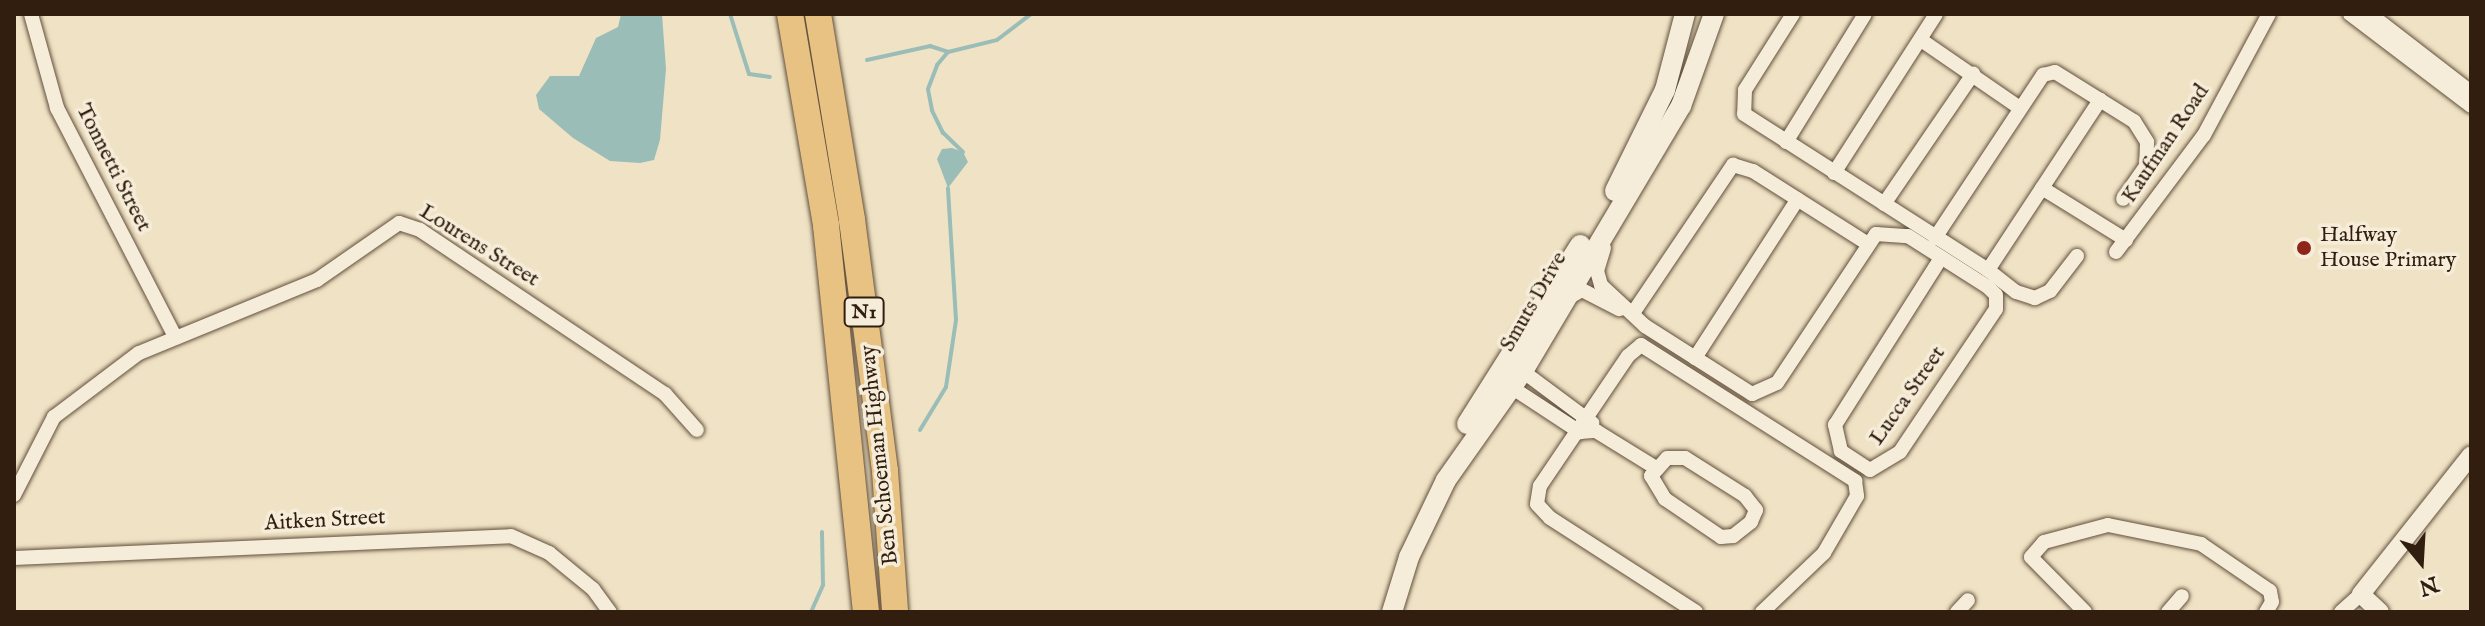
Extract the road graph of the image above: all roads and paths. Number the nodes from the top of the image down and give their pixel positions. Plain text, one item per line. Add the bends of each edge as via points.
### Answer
1 (31, 14) edge
2 (790, 14) edge
3 (818, 14) edge
4 (1685, 14) edge
5 (1714, 14) edge
6 (1793, 14) edge
7 (1865, 14) edge
8 (1936, 14) edge
9 (2269, 14) edge
10 (2350, 14) edge
11 (2370, 14) edge
12 (1921, 40) junction
13 (1973, 74) junction
14 (2471, 92) edge
15 (2100, 100) junction
16 (2471, 106) edge
17 (2020, 108) junction
18 (1786, 142) junction
19 (1834, 173) junction
20 (2042, 188) junction
21 (1798, 199) junction
22 (2123, 199) dead end
23 (1622, 203) junction
24 (1884, 204) junction
25 (1935, 238) junction
26 (2126, 240) junction
27 (1868, 244) junction
28 (2116, 252) dead end
29 (2077, 256) dead end
30 (1941, 258) junction
31 (1988, 270) junction
32 (1594, 287) junction
33 (1630, 312) junction
34 (1552, 316) junction
35 (174, 335) junction
36 (1695, 358) junction
37 (1509, 374) junction
38 (1593, 424) junction
39 (697, 430) dead end
40 (1580, 432) junction
41 (2471, 455) edge
42 (1656, 468) junction
43 (14, 495) edge
44 (14, 558) edge
45 (2361, 594) junction
46 (2182, 596) dead end
47 (1968, 600) dead end
48 (610, 612) edge
49 (866, 612) edge
50 (895, 612) edge
51 (1381, 612) edge
52 (1392, 612) edge
53 (1696, 612) edge
54 (1762, 612) edge
55 (1957, 612) edge
56 (2085, 612) edge
57 (2168, 612) edge
58 (2266, 612) edge
59 (2341, 612) edge
60 (2380, 612) edge

1 - 35 street, Tonnetti Street via 57,108
2 - 49 highway, Ben Schoeman Highway / N1 via 826,225
3 - 50 highway, Ben Schoeman Highway / N1 via 885,471
4 - 37 main road, Smuts Drive via 1665,90 1618,186
5 - 23 main road, Smuts Drive via 1681,106
6 - 18 street via 1742,102 1749,119
7 - 18 street
8 - 12 street
9 - 26 street, Kaufman Road via 2204,135
10 - 16 street
11 - 14 street
12 - 13 street
12 - 19 street
13 - 17 street
13 - 24 street
15 - 17 street via 2053,72 2043,75
15 - 20 street
15 - 22 street via 2134,121 2147,142 2146,166
17 - 25 street
18 - 19 street
19 - 24 street
20 - 26 street
20 - 31 street
21 - 27 street
21 - 33 street via 1743,165 1733,165
21 - 36 street
23 - 32 street
23 - 34 main road, Smuts Drive
24 - 25 street
25 - 31 street
26 - 28 street, Kaufman Road
27 - 30 street via 1876,234 1897,232
27 - 36 street via 1773,388 1748,393
29 - 31 street via 2050,291 2035,298 2016,292
30 - 30 street, Lucca Street via 1992,290 1996,309 1900,452 1870,470 1841,451 1835,425
32 - 33 street
32 - 34 street via 1573,293
33 - 36 street
34 - 37 main road, Smuts Drive
35 - 39 street, Lourens Street via 317,280 381,231 406,223 665,394
35 - 43 street via 139,353 54,417
37 - 38 street
37 - 40 street
37 - 51 main road, Smuts Drive via 1416,513 1393,564
37 - 52 main road, Smuts Drive via 1423,523
38 - 40 street
38 - 42 street
38 - 54 street via 1628,356 1644,345 1853,478 1857,496 1833,541
40 - 53 street via 1540,486 1540,510
41 - 45 street
42 - 42 street via 1667,458 1685,458 1745,496 1755,505 1755,514 1737,533 1721,537 1659,494 1651,479
44 - 48 street, Aitken Street via 511,536 549,553 593,589
45 - 59 street
45 - 60 street
46 - 57 street
47 - 55 street
56 - 58 street via 2031,557 2044,542 2108,525 2201,544 2270,591 2272,602

